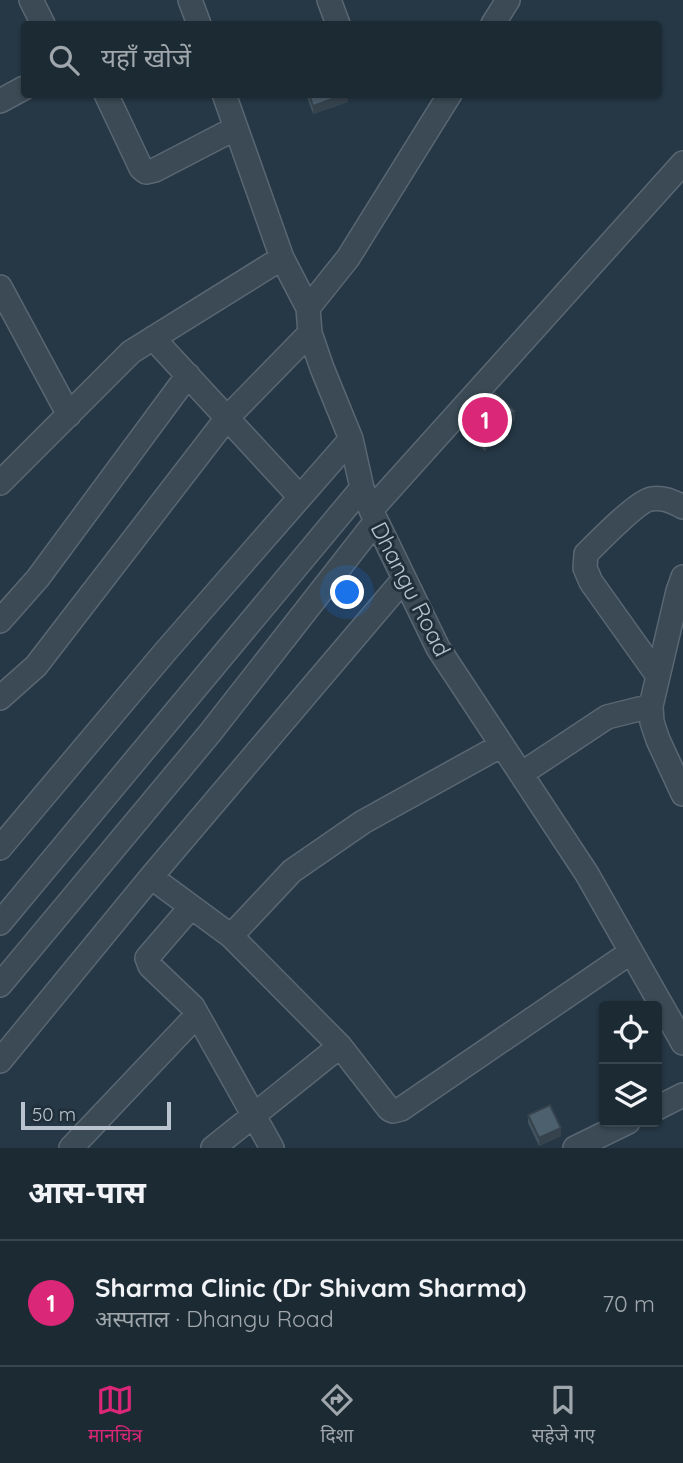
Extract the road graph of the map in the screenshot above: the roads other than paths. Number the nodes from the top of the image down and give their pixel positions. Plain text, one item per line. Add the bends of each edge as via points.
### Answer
1 (31, 0) edge
2 (190, 0) edge
3 (329, 0) edge
4 (508, 0) edge
5 (42, 21) edge
6 (198, 21) edge
7 (337, 21) edge
8 (495, 21) edge
9 (21, 90) edge
10 (108, 98) edge
11 (225, 98) edge
12 (448, 98) edge
13 (0, 101) edge
14 (236, 128) junction
15 (683, 163) edge
16 (282, 258) junction
17 (0, 287) edge
18 (307, 308) junction
19 (310, 333) junction
20 (153, 338) junction
21 (188, 375) junction
22 (69, 415) junction
23 (227, 418) junction
24 (351, 439) junction
25 (0, 483) edge
26 (362, 488) junction
27 (300, 496) junction
28 (683, 507) edge
29 (374, 516) junction
30 (683, 577) edge
31 (404, 579) junction
32 (0, 621) edge
33 (658, 676) junction
34 (0, 698) edge
35 (651, 706) junction
36 (502, 745) junction
37 (522, 774) junction
38 (683, 794) edge
39 (0, 848) edge
40 (151, 877) junction
41 (191, 906) junction
42 (0, 923) edge
43 (231, 936) junction
44 (631, 951) junction
45 (0, 985) edge
46 (197, 1015) junction
47 (683, 1044) edge
48 (340, 1046) junction
49 (0, 1061) edge
50 (683, 1095) edge
51 (662, 1106) edge
52 (253, 1116) junction
53 (618, 1127) edge
54 (71, 1148) edge
55 (213, 1148) edge
56 (272, 1148) edge
57 (575, 1148) edge

1 - 5 street
2 - 6 street
3 - 7 street
4 - 8 street
9 - 13 street
10 - 14 street via 146,172
11 - 14 street, Dhangu Road
12 - 18 street via 348,258
14 - 16 street, Dhangu Road
15 - 29 street
16 - 18 street, Dhangu Road
16 - 20 street
17 - 22 street
18 - 19 street, Dhangu Road
19 - 23 street
19 - 24 street, Dhangu Road
20 - 21 street
20 - 22 street via 131,352
21 - 23 street
21 - 32 street via 38,578
22 - 25 street
23 - 27 street
23 - 34 street via 36,666
24 - 26 street, Dhangu Road
24 - 27 street
26 - 29 street, Dhangu Road
26 - 42 street
27 - 39 street
28 - 33 street via 669,499 648,499 586,554 591,582
29 - 31 street, Dhangu Road
29 - 45 street via 210,733
30 - 33 street
31 - 36 street, Dhangu Road via 438,648
31 - 40 street
33 - 35 street
35 - 37 street via 607,717
35 - 38 street via 655,731
36 - 37 street, Dhangu Road
36 - 43 street via 363,822 292,871
37 - 44 street, Dhangu Road
40 - 41 street
40 - 49 street
41 - 43 street
41 - 46 street via 147,961
43 - 48 street
44 - 47 street, Dhangu Road
44 - 48 street via 396,1111 389,1109
46 - 52 street
46 - 54 street
48 - 52 street
50 - 51 street
52 - 55 street
52 - 56 street
53 - 57 street

